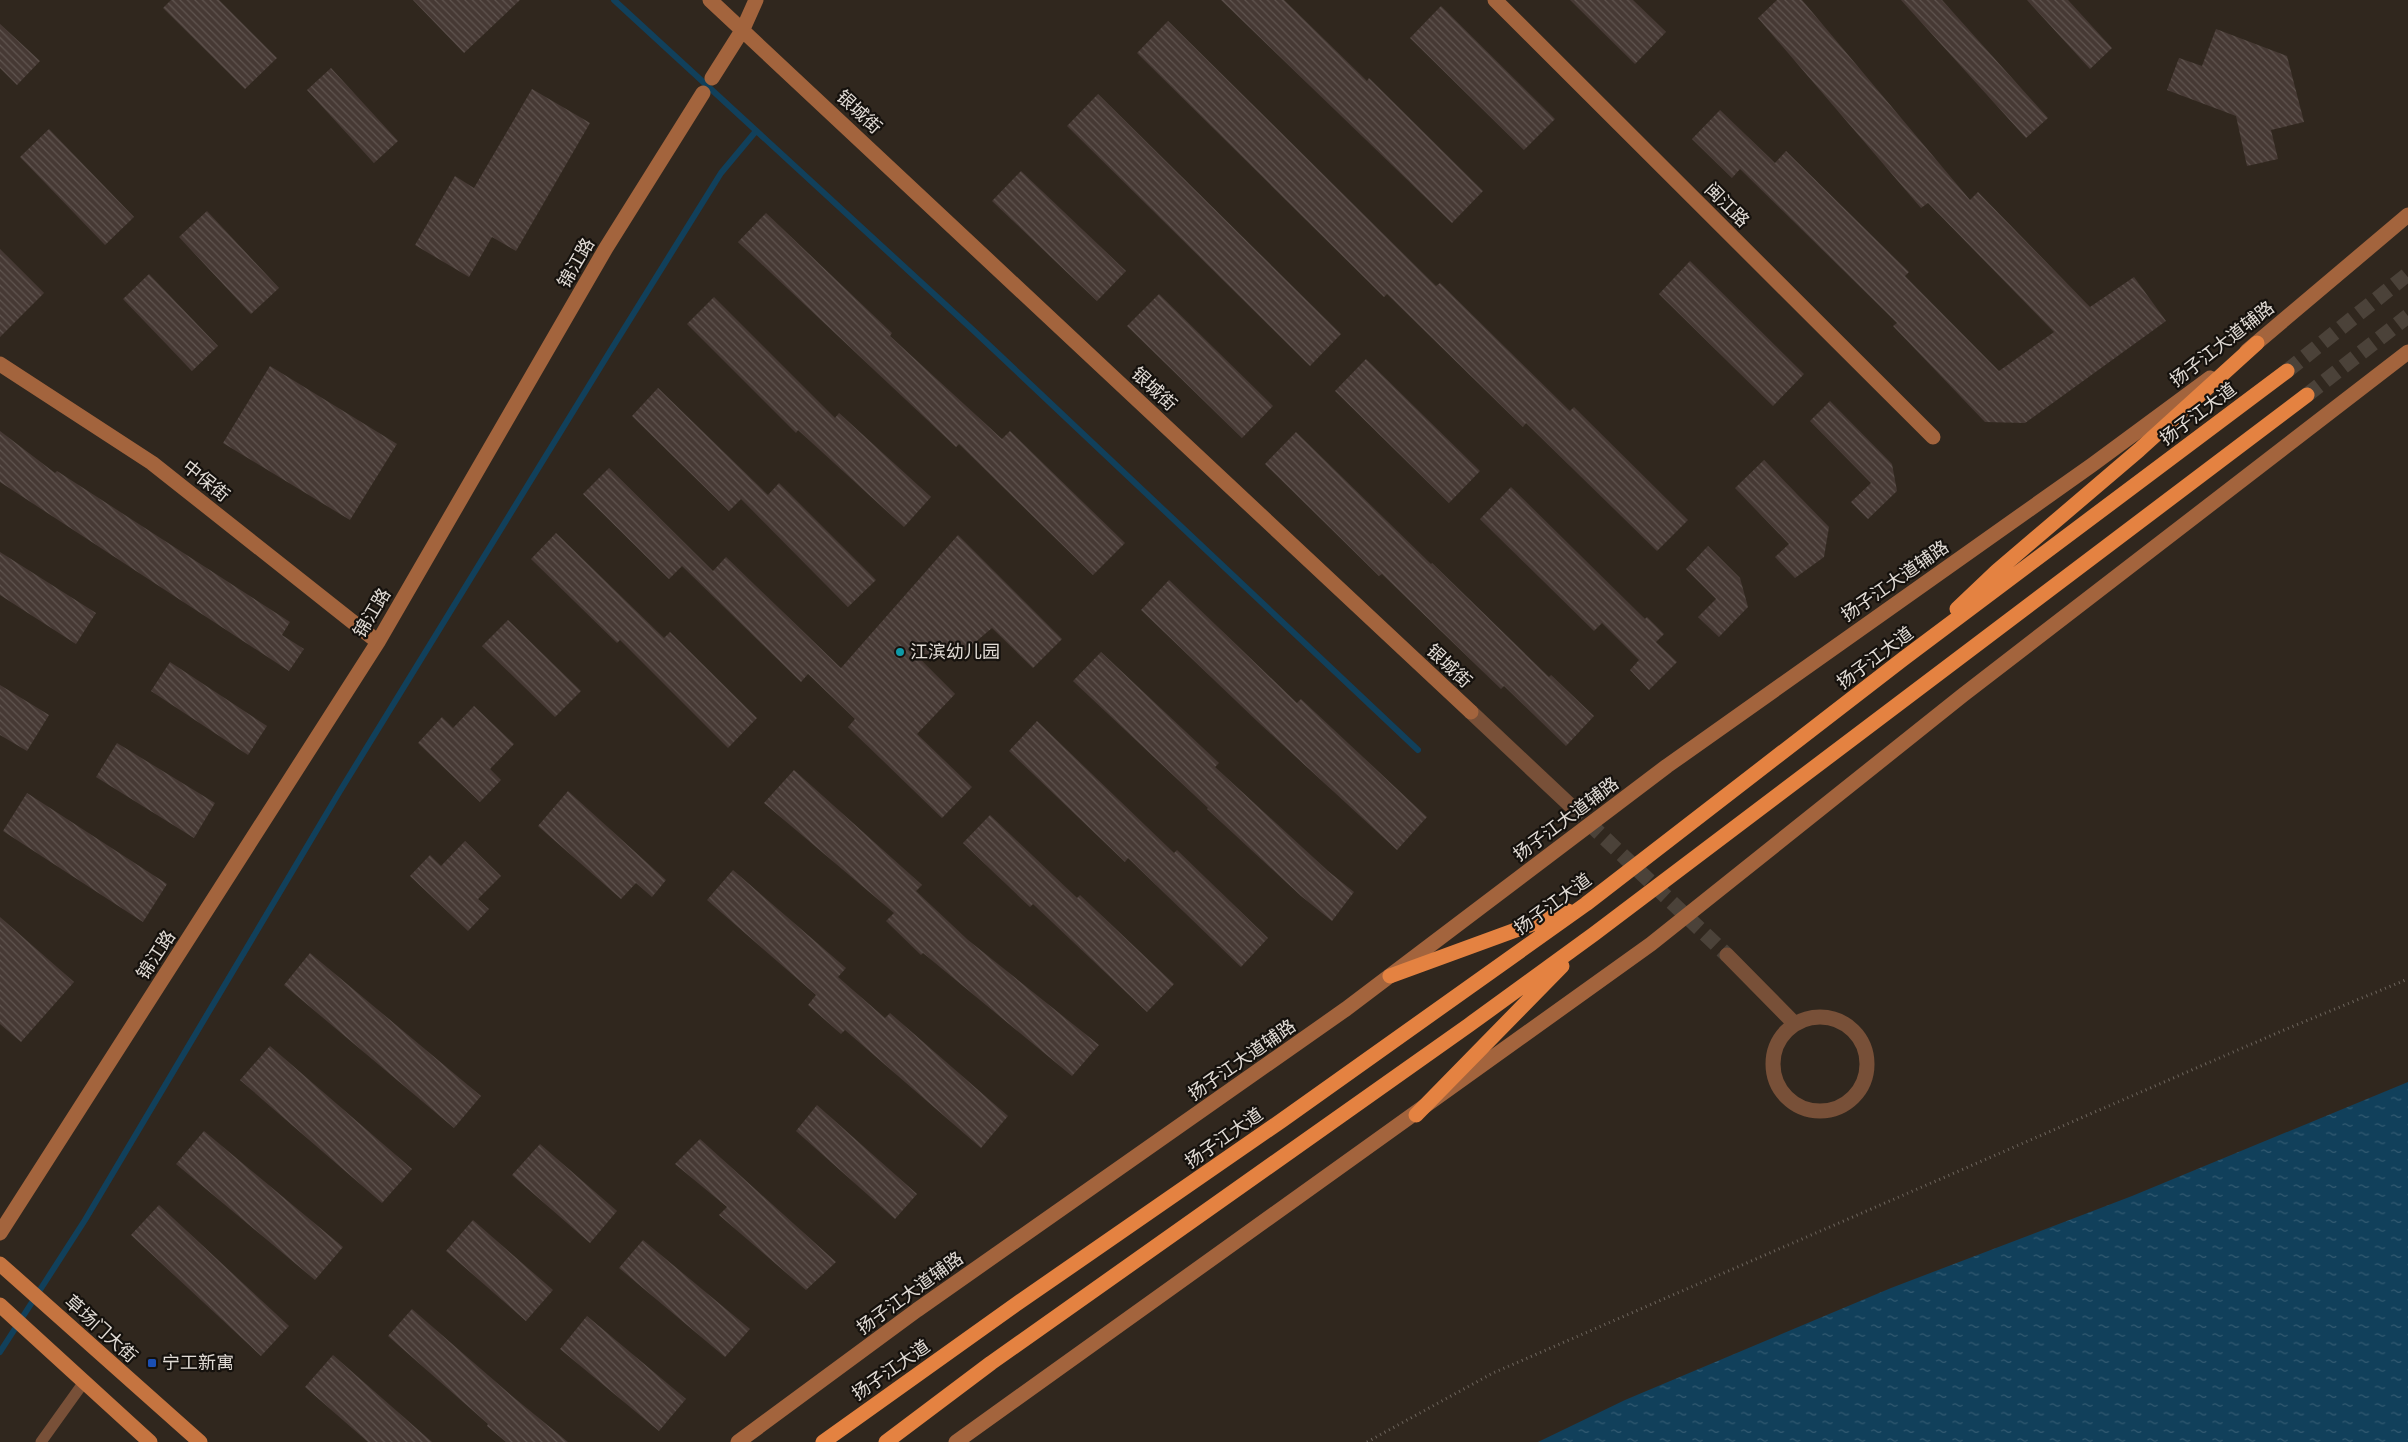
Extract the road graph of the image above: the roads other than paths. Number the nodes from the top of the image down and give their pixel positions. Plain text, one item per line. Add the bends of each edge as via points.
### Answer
1 (710, 0) edge
2 (756, 0) edge
3 (1494, 0) edge
4 (743, 29) junction
5 (712, 78) joint
6 (703, 93) joint
7 (2408, 215) edge
8 (2257, 343) junction
9 (2408, 352) edge
10 (0, 364) edge
11 (2287, 371) tunnel mouth
12 (2307, 395) tunnel mouth
13 (1933, 437) dead end
14 (378, 642) junction
15 (1903, 660) junction
16 (1471, 712) joint
17 (1572, 807) tunnel mouth
18 (1586, 904) junction
19 (1594, 934) junction
20 (1727, 956) tunnel mouth
21 (1390, 976) junction
22 (1795, 1024) junction
23 (1416, 1114) junction
24 (0, 1233) edge
25 (0, 1264) edge
26 (4, 1308) edge
27 (84, 1382) junction
28 (40, 1442) edge
29 (150, 1442) edge
30 (200, 1442) edge
31 (738, 1442) edge
32 (823, 1442) edge
33 (886, 1442) edge
34 (956, 1442) edge

1 - 4 main road, 银城街
2 - 4 main road, 锦江路
3 - 13 main road, 闽江路
4 - 5 main road, 锦江路
4 - 16 main road, 银城街
5 - 6 street, 锦江路
6 - 14 main road, 锦江路 via 606,248
7 - 8 main road, 扬子江大道辅路
8 - 15 highway via 2139,450 1997,571
8 - 21 main road, 扬子江大道辅路 via 1667,766
9 - 23 main road via 1964,695 1651,944
10 - 14 main road, 中保街 via 152,463
11 - 15 highway, 扬子江大道
12 - 19 highway
14 - 24 main road, 锦江路
15 - 18 highway, 扬子江大道
16 - 17 street, 银城街
18 - 21 highway
18 - 32 highway, 扬子江大道
19 - 23 highway
19 - 33 highway via 991,1363
20 - 22 street
21 - 31 main road, 扬子江大道辅路 via 918,1310
22 - 22 street via 1783,1035 1773,1064 1783,1093 1795,1104 1809,1110 1840,1107 1862,1086 1867,1072 1867,1056 1862,1042 1846,1025 1824,1017 1809,1018
23 - 34 main road
25 - 30 main road, 草场门大街
26 - 27 main road
27 - 28 lane
27 - 29 main road

